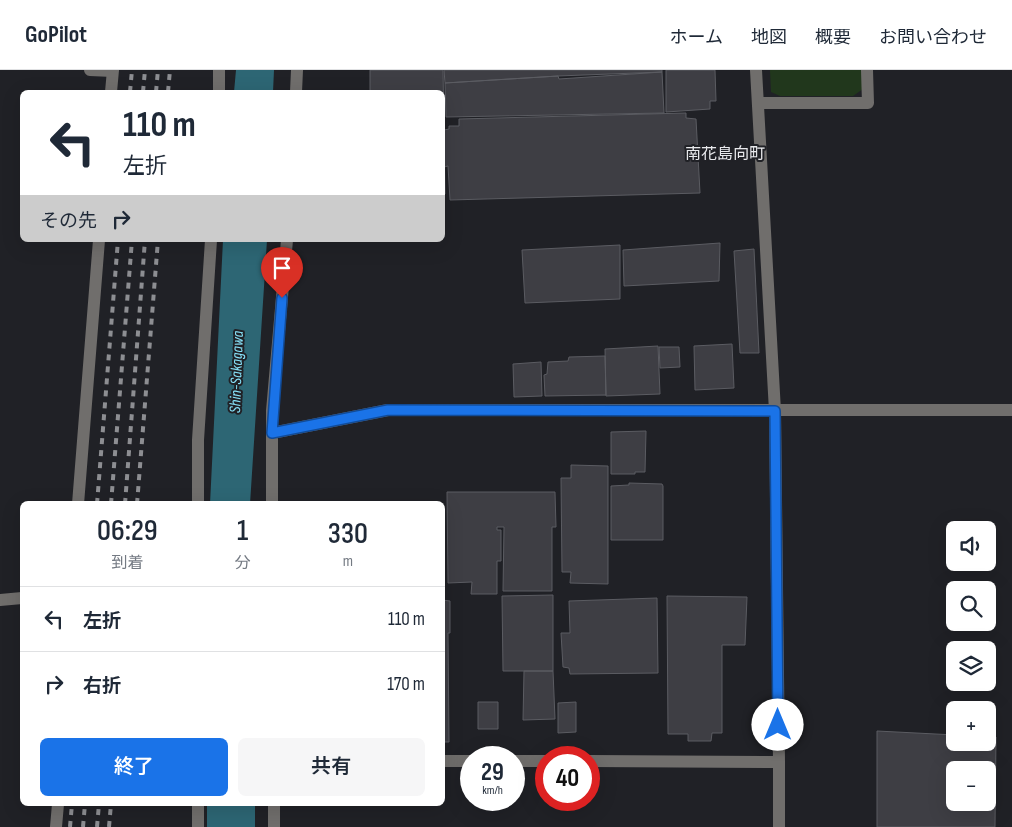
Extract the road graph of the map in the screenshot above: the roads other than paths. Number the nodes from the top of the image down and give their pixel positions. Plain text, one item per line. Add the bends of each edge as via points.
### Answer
1 (90, 70) edge
2 (220, 70) edge
3 (297, 70) edge
4 (756, 70) edge
5 (867, 70) edge
6 (113, 71) edge
7 (111, 90) edge
8 (219, 90) edge
9 (296, 90) edge
10 (759, 103) junction
11 (99, 242) edge
12 (211, 242) edge
13 (287, 242) edge
14 (1012, 410) edge
15 (775, 411) junction
16 (272, 433) junction
17 (78, 501) edge
18 (198, 501) edge
19 (272, 501) edge
20 (20, 598) edge
21 (0, 600) edge
22 (445, 760) edge
23 (460, 761) edge
24 (600, 761) edge
25 (779, 762) junction
26 (58, 806) edge
27 (198, 806) edge
28 (274, 806) edge
29 (56, 827) edge
30 (198, 827) edge
31 (274, 827) edge
32 (779, 827) edge

1 - 6 street
2 - 8 street
3 - 9 street
4 - 10 street
5 - 10 street via 868,103
6 - 7 street
10 - 15 street
11 - 17 street
12 - 18 street via 198,440
13 - 16 street
14 - 15 street
15 - 16 street via 388,410
15 - 25 street
16 - 19 street
20 - 21 street
22 - 23 street
24 - 25 street
25 - 32 street
26 - 29 street
27 - 30 street
28 - 31 street

